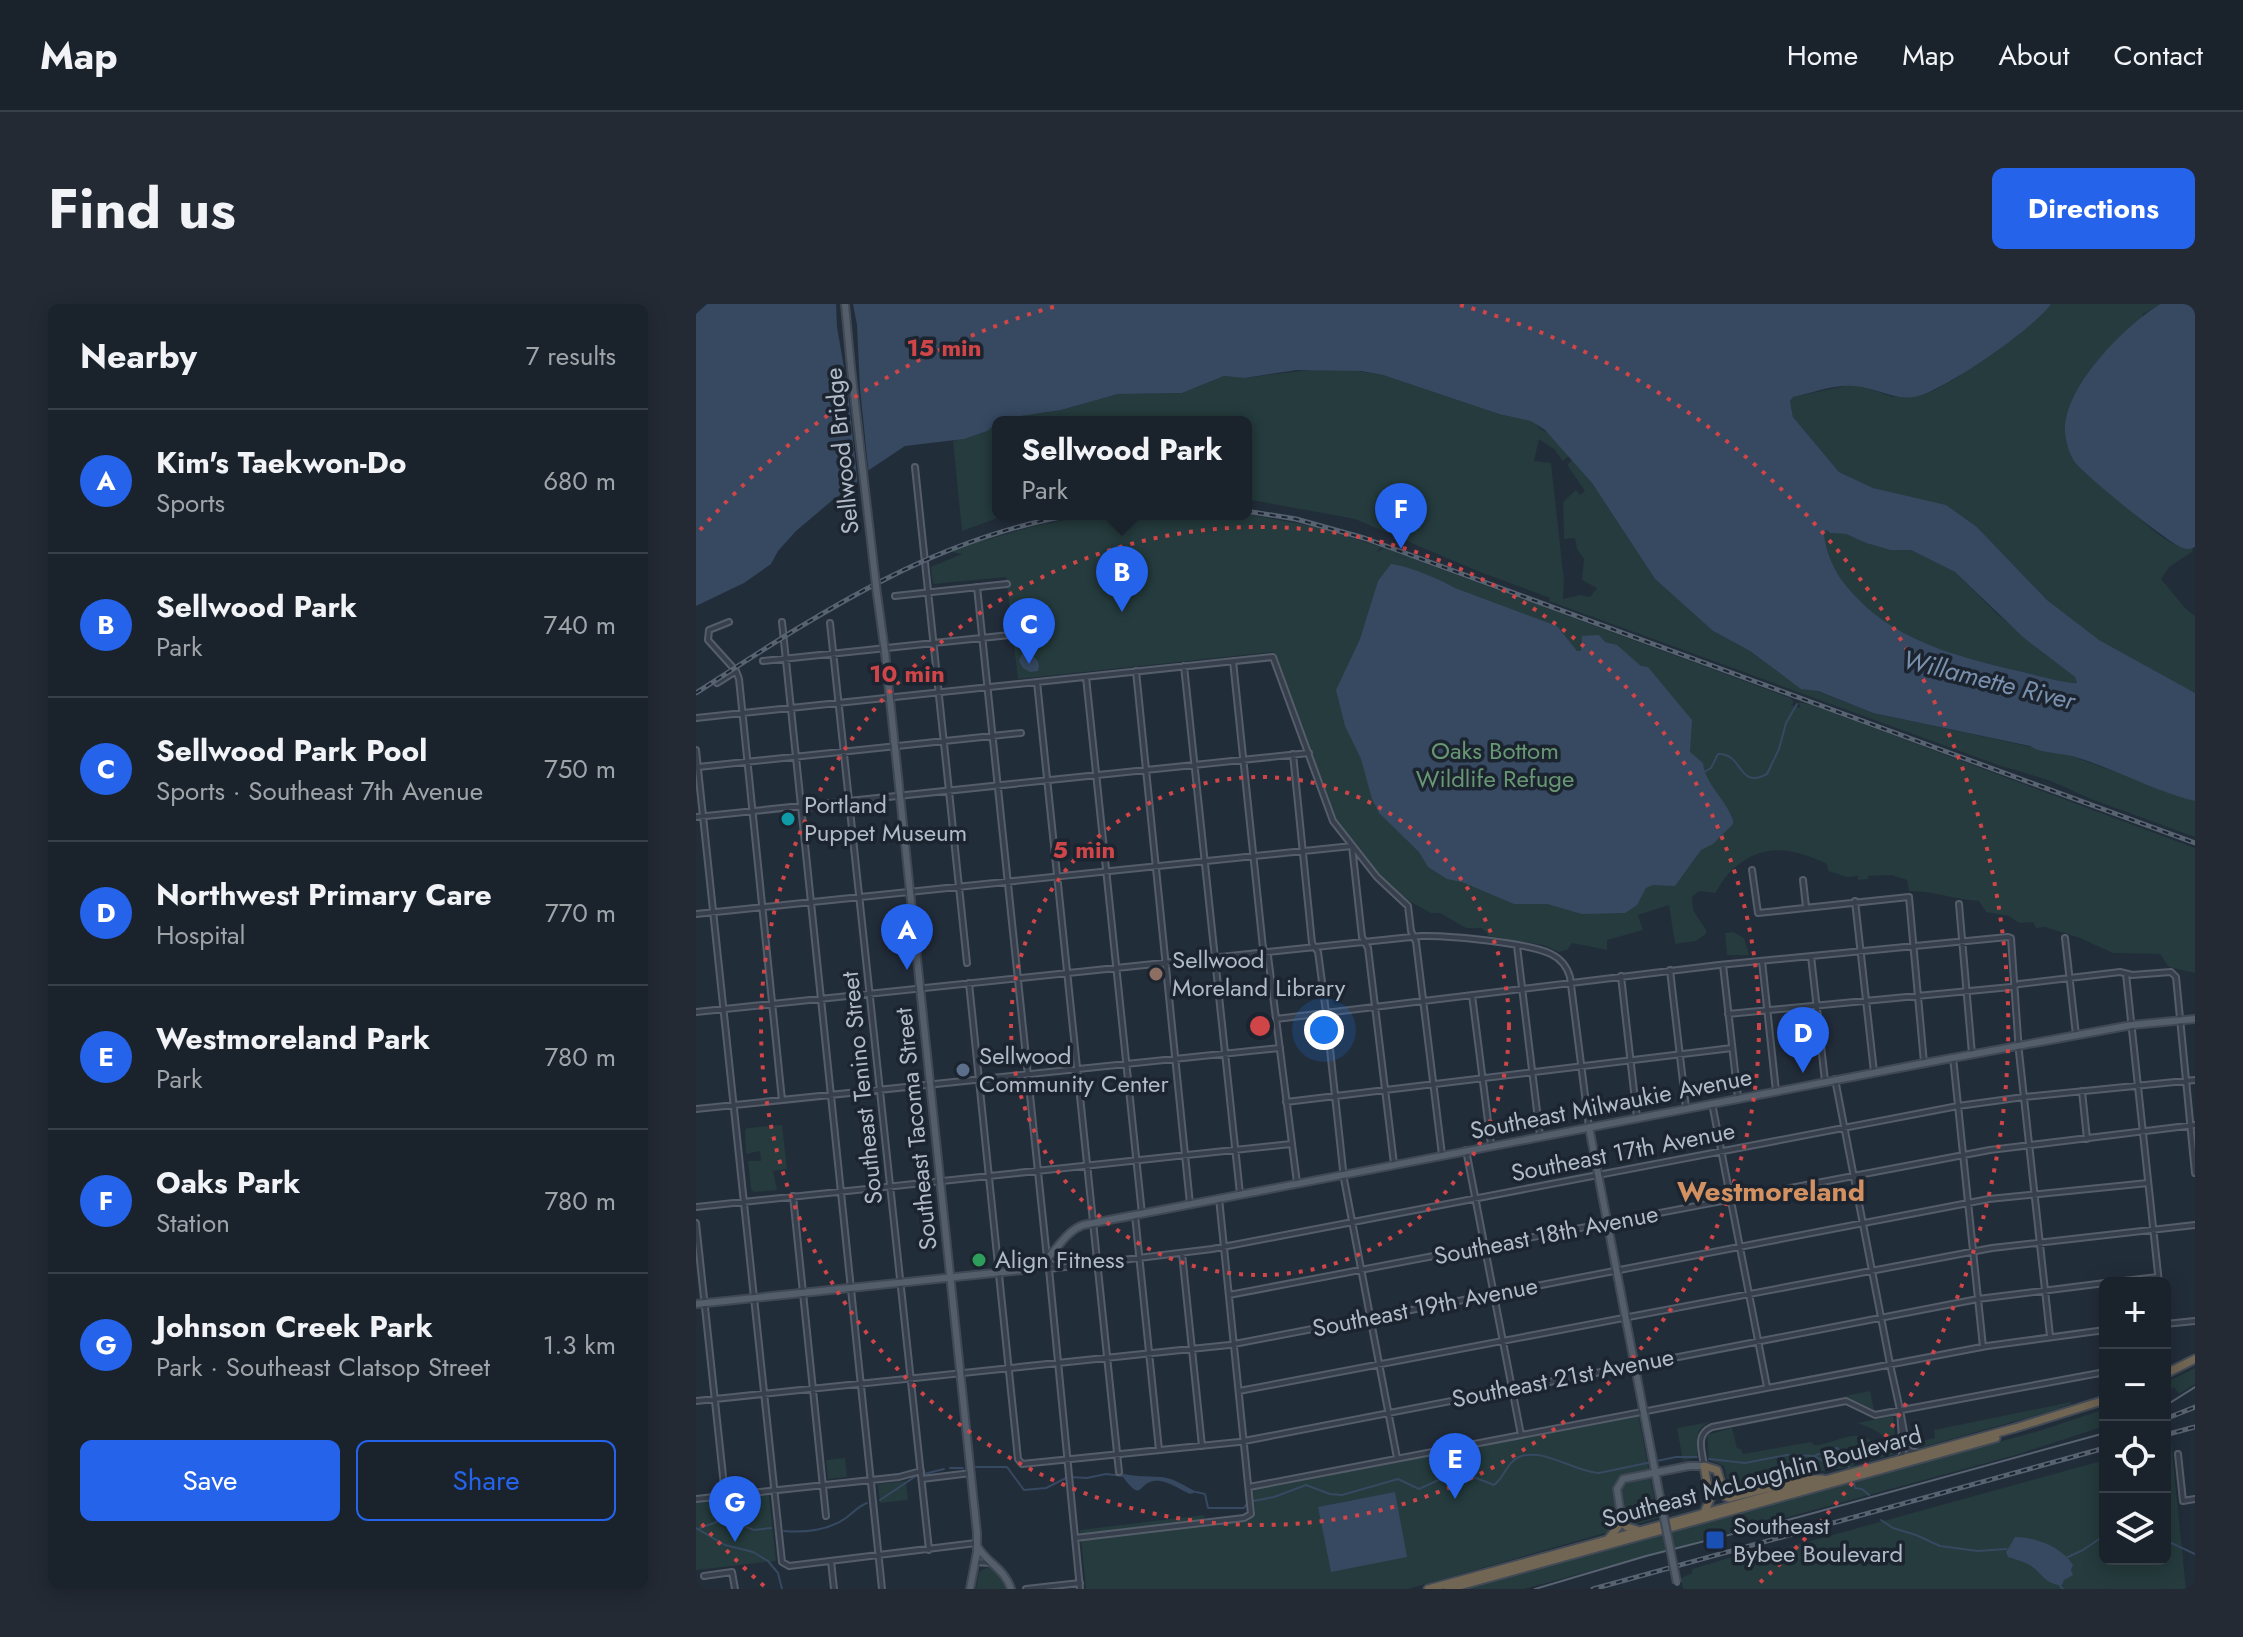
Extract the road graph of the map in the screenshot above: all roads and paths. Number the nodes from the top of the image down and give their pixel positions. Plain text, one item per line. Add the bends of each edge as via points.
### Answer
1 (845, 304) edge
2 (915, 467) dead end
3 (1007, 584) dead end
4 (977, 587) junction
5 (928, 592) junction
6 (877, 594) joint
7 (895, 596) dead end
8 (729, 622) dead end
9 (782, 622) dead end
10 (830, 623) dead end
11 (1010, 635) dead end
12 (983, 638) junction
13 (933, 643) junction
14 (885, 647) junction
15 (835, 652) junction
16 (786, 658) junction
17 (763, 661) dead end
18 (1233, 661) junction
19 (1184, 666) junction
20 (736, 671) junction
21 (1136, 671) junction
22 (1086, 677) junction
23 (1037, 682) junction
24 (717, 683) dead end
25 (988, 687) junction
26 (939, 692) junction
27 (890, 697) junction
28 (840, 703) junction
29 (792, 707) junction
30 (742, 713) junction
31 (696, 718) edge
32 (1021, 733) dead end
33 (993, 736) junction
34 (944, 741) junction
35 (895, 747) junction
36 (696, 750) edge
37 (845, 752) junction
38 (1309, 753) junction
39 (1293, 754) junction
40 (797, 757) junction
41 (1244, 759) junction
42 (747, 762) junction
43 (1194, 765) junction
44 (697, 767) edge
45 (1145, 770) junction
46 (1096, 775) junction
47 (1047, 780) junction
48 (998, 785) junction
49 (949, 790) junction
50 (900, 796) junction
51 (851, 801) junction
52 (802, 806) junction
53 (752, 811) junction
54 (703, 816) junction
55 (696, 817) edge
56 (1352, 846) junction
57 (1303, 851) junction
58 (1254, 856) junction
59 (1204, 861) junction
60 (1156, 866) junction
61 (1752, 870) dead end
62 (1106, 871) junction
63 (1057, 876) junction
64 (1803, 880) dead end
65 (1008, 881) junction
66 (959, 886) junction
67 (910, 892) junction
68 (860, 897) junction
69 (1855, 901) junction
70 (811, 903) junction
71 (1959, 904) dead end
72 (762, 907) junction
73 (1806, 907) junction
74 (713, 912) junction
75 (696, 914) edge
76 (1414, 937) junction
77 (2065, 938) dead end
78 (1962, 941) junction
79 (1365, 942) junction
80 (1913, 945) junction
81 (1517, 946) junction
82 (1315, 947) junction
83 (1861, 950) junction
84 (1266, 952) junction
85 (1811, 956) junction
86 (1215, 958) junction
87 (1762, 961) junction
88 (967, 963) dead end
89 (1165, 963) junction
90 (1723, 965) junction
91 (1116, 968) junction
92 (1670, 970) junction
93 (1067, 973) junction
94 (2126, 974) junction
95 (1621, 976) junction
96 (1018, 978) junction
97 (2069, 978) junction
98 (969, 983) junction
99 (1571, 983) junction
100 (2015, 985) junction
101 (920, 988) junction
102 (1522, 989) junction
103 (1966, 990) junction
104 (870, 993) junction
105 (1917, 994) junction
106 (1472, 995) junction
107 (821, 999) junction
108 (1866, 999) junction
109 (1424, 1001) junction
110 (773, 1004) junction
111 (1817, 1004) junction
112 (1374, 1007) junction
113 (724, 1009) junction
114 (1768, 1010) junction
115 (696, 1012) edge
116 (1326, 1012) junction
117 (1728, 1014) junction
118 (1276, 1019) junction
119 (2195, 1019) edge
120 (2180, 1020) junction
121 (2132, 1025) junction
122 (2076, 1035) junction
123 (2020, 1045) junction
124 (1280, 1048) junction
125 (1732, 1048) junction
126 (1225, 1054) junction
127 (1680, 1054) junction
128 (1972, 1054) junction
129 (1953, 1057) junction
130 (1176, 1059) junction
131 (1630, 1060) junction
132 (1924, 1063) junction
133 (1127, 1064) junction
134 (1581, 1066) junction
135 (1077, 1069) junction
136 (1532, 1072) junction
137 (1874, 1072) junction
138 (1028, 1074) junction
139 (1483, 1078) junction
140 (979, 1079) junction
141 (1835, 1079) junction
142 (2195, 1080) edge
143 (1825, 1081) junction
144 (2185, 1081) junction
145 (930, 1084) junction
146 (1434, 1084) junction
147 (2138, 1085) junction
148 (881, 1090) junction
149 (1385, 1090) junction
150 (1776, 1091) junction
151 (2082, 1091) junction
152 (831, 1095) junction
153 (1335, 1096) junction
154 (2024, 1097) junction
155 (1738, 1098) junction
156 (782, 1100) junction
157 (1286, 1102) junction
158 (1712, 1103) junction
159 (734, 1105) junction
160 (1958, 1106) junction
161 (1686, 1108) junction
162 (696, 1109) edge
163 (1637, 1118) junction
164 (2193, 1125) edge
165 (1589, 1127) junction
166 (1845, 1128) junction
167 (2143, 1132) junction
168 (1540, 1136) junction
169 (2087, 1139) junction
170 (1291, 1144) junction
171 (1491, 1145) junction
172 (2030, 1145) junction
173 (1235, 1150) junction
174 (1466, 1150) junction
175 (1721, 1152) junction
176 (1185, 1155) junction
177 (1442, 1155) junction
178 (1963, 1155) junction
179 (1136, 1160) junction
180 (1394, 1164) junction
181 (1088, 1165) junction
182 (1039, 1171) junction
183 (2195, 1173) edge
184 (1344, 1174) junction
185 (1599, 1175) junction
186 (989, 1176) junction
187 (1854, 1176) junction
188 (940, 1181) junction
189 (1297, 1183) junction
190 (2148, 1183) junction
191 (891, 1187) junction
192 (842, 1191) junction
193 (1240, 1194) junction
194 (2035, 1195) junction
195 (793, 1196) junction
196 (1219, 1198) junction
197 (1475, 1199) junction
198 (1731, 1199) junction
199 (744, 1201) junction
200 (1968, 1203) junction
201 (1190, 1204) junction
202 (696, 1207) edge
203 (1138, 1214) junction
204 (1608, 1222) junction
205 (696, 1223) edge
206 (1094, 1223) junction
207 (1352, 1223) junction
208 (1863, 1223) junction
209 (2195, 1225) edge
210 (2153, 1230) junction
211 (2041, 1243) junction
212 (1484, 1246) junction
213 (1224, 1247) junction
214 (1740, 1247) junction
215 (1973, 1251) junction
216 (1182, 1253) junction
217 (1139, 1258) junction
218 (1045, 1261) junction
219 (1098, 1262) junction
220 (1059, 1266) junction
221 (1049, 1269) junction
222 (1361, 1270) junction
223 (1617, 1270) junction
224 (1872, 1270) junction
225 (999, 1272) junction
226 (950, 1277) junction
227 (2159, 1277) edge
228 (901, 1283) junction
229 (2099, 1284) edge
230 (852, 1288) junction
231 (2045, 1289) junction
232 (803, 1293) junction
233 (1493, 1294) junction
234 (1749, 1294) junction
235 (1229, 1295) junction
236 (754, 1298) junction
237 (1978, 1299) junction
238 (705, 1303) junction
239 (696, 1304) edge
240 (1627, 1317) junction
241 (1881, 1317) junction
242 (1370, 1318) junction
243 (2195, 1321) edge
244 (2171, 1323) edge
245 (2099, 1331) edge
246 (2050, 1336) junction
247 (1758, 1341) junction
248 (1503, 1342) junction
249 (1234, 1344) junction
250 (1983, 1347) junction
251 (1191, 1349) junction
252 (1149, 1354) junction
253 (1108, 1358) junction
254 (2195, 1362) edge
255 (1059, 1363) junction
256 (1635, 1364) junction
257 (1890, 1364) junction
258 (1379, 1365) junction
259 (1009, 1368) junction
260 (960, 1373) junction
261 (2099, 1373) edge
262 (2171, 1373) edge
263 (911, 1379) junction
264 (862, 1384) junction
265 (813, 1388) junction
266 (1512, 1388) junction
267 (1767, 1388) junction
268 (1239, 1391) junction
269 (764, 1394) junction
270 (714, 1399) junction
271 (696, 1401) edge
272 (2099, 1404) edge
273 (2099, 1404) edge
274 (1645, 1410) junction
275 (1900, 1410) junction
276 (1388, 1412) junction
277 (1521, 1435) junction
278 (1244, 1439) junction
279 (1202, 1446) junction
280 (1159, 1450) junction
281 (1118, 1454) junction
282 (1920, 1454) junction
283 (2178, 1454) dead end
284 (1397, 1458) junction
285 (1068, 1459) junction
286 (1900, 1459) junction
287 (1704, 1466) junction
288 (1119, 1472) dead end
289 (1656, 1472) junction
290 (971, 1473) junction
291 (921, 1475) junction
292 (1851, 1475) junction
293 (872, 1480) junction
294 (1825, 1480) junction
295 (823, 1485) junction
296 (1249, 1487) junction
297 (774, 1490) junction
298 (725, 1495) junction
299 (696, 1499) edge
300 (2195, 1499) edge
301 (1704, 1513) junction
302 (826, 1516) dead end
303 (1622, 1522) junction
304 (1640, 1531) junction
305 (1075, 1538) junction
306 (1607, 1540) junction
307 (978, 1545) junction
308 (929, 1550) junction
309 (879, 1556) junction
310 (831, 1561) junction
311 (975, 1562) junction
312 (991, 1563) junction
313 (704, 1576) dead end
314 (1080, 1586) edge
315 (1678, 1586) edge
316 (735, 1589) edge
317 (834, 1589) edge
318 (882, 1589) edge
319 (970, 1589) edge
320 (1011, 1589) edge
321 (1026, 1589) edge
322 (1428, 1589) edge
323 (1448, 1589) edge

1 - 6 main road, Sellwood Bridge, bridge
2 - 5 street
3 - 4 street
4 - 5 street
4 - 12 street
5 - 7 street
5 - 13 street
6 - 14 main road, Southeast Tacoma Street
8 - 20 street via 709,630 708,640
9 - 16 street
10 - 15 street, Southeast Tenino Street
11 - 12 street
12 - 13 street
12 - 25 street
13 - 14 street
13 - 26 street
14 - 15 street
14 - 27 main road, Southeast Tacoma Street
15 - 16 street
15 - 28 street, Southeast Tenino Street
16 - 17 street
16 - 29 street
18 - 19 street
18 - 38 street via 1273,657
18 - 41 street
19 - 21 street
19 - 43 street
20 - 24 street
20 - 30 street
21 - 22 street
21 - 45 street
22 - 23 street
22 - 46 street
23 - 25 street
23 - 47 street
25 - 26 street
25 - 33 street
26 - 27 street
26 - 34 street
27 - 28 street
27 - 35 main road, Southeast Tacoma Street
28 - 29 street
28 - 37 street, Southeast Tenino Street
29 - 30 street
29 - 40 street
30 - 31 street
30 - 42 street
32 - 33 street
33 - 34 street
33 - 48 street
34 - 35 street
34 - 49 street
35 - 37 street
35 - 50 main road, Southeast Tacoma Street
36 - 44 street
37 - 40 street
37 - 51 street, Southeast Tenino Street
38 - 39 street
38 - 56 street via 1333,821
39 - 41 street
39 - 57 street
40 - 42 street
40 - 52 street
41 - 43 street
41 - 58 street
42 - 44 street
42 - 53 street
43 - 45 street
43 - 59 street
44 - 54 street
45 - 46 street
45 - 60 street
46 - 47 street
46 - 62 street
47 - 48 street
47 - 63 street
48 - 49 street
48 - 65 street
49 - 50 street
49 - 66 street
50 - 51 street
50 - 67 main road, Southeast Tacoma Street
51 - 52 street
51 - 68 street, Southeast Tenino Street
52 - 53 street
52 - 70 street
53 - 54 street
53 - 72 street
54 - 55 street
54 - 74 street
56 - 57 street
56 - 76 street via 1408,905
56 - 79 street
57 - 58 street
57 - 82 street
58 - 59 street
58 - 84 street
59 - 60 street
59 - 86 street
60 - 62 street
60 - 89 street
61 - 73 street via 1758,913
62 - 63 street
62 - 91 street
63 - 65 street
63 - 93 street
64 - 73 street
65 - 66 street
65 - 96 street
66 - 67 street
66 - 88 street
67 - 68 street
67 - 101 main road, Southeast Tacoma Street
68 - 70 street
68 - 104 street, Southeast Tenino Street
69 - 73 street
69 - 80 street via 1909,897
69 - 83 street
70 - 72 street
70 - 107 street
71 - 78 street
72 - 74 street
72 - 110 street
74 - 75 street
74 - 113 street
76 - 79 street
76 - 81 street via 1453,936
76 - 109 street
77 - 97 street
78 - 80 street
78 - 100 street via 2011,938
78 - 103 street
79 - 82 street
79 - 112 street
80 - 83 street
80 - 105 street
81 - 99 street via 1554,955 1567,968
81 - 102 street
82 - 84 street
82 - 116 street
83 - 85 street
83 - 108 street
84 - 86 street
84 - 118 street
85 - 87 street
85 - 111 street
86 - 89 street
86 - 126 street
87 - 90 street
87 - 114 street
89 - 91 street
89 - 130 street
90 - 92 street
90 - 117 street
91 - 93 street
91 - 133 street
92 - 95 street
92 - 127 street
93 - 96 street
93 - 135 street
94 - 97 street
94 - 120 street via 2169,971 2176,977
94 - 121 street
95 - 99 street
95 - 131 street
96 - 98 street
96 - 138 street
97 - 100 street
97 - 122 street
98 - 101 street
98 - 140 street
99 - 102 street
99 - 134 street
100 - 103 street
100 - 123 street
101 - 104 street
101 - 145 main road, Southeast Tacoma Street
102 - 106 street
102 - 136 street
103 - 105 street
103 - 128 street
104 - 107 street
104 - 148 street, Southeast Tenino Street
105 - 108 street
105 - 132 street
106 - 109 street
106 - 139 street
107 - 110 street
107 - 152 street
108 - 111 street
108 - 137 street
109 - 112 street
109 - 146 street
110 - 113 street
110 - 156 street
111 - 114 street
111 - 143 street
112 - 116 street
112 - 149 street
113 - 115 street
113 - 159 street
114 - 117 street
114 - 150 street
116 - 118 street
116 - 153 street
117 - 125 street
118 - 124 street
119 - 120 main road, Southeast Milwaukie Avenue
120 - 121 main road, Southeast Milwaukie Avenue
120 - 144 street
121 - 122 main road, Southeast Milwaukie Avenue
121 - 147 street
122 - 123 main road, Southeast Milwaukie Avenue
123 - 128 main road, Southeast Milwaukie Avenue
123 - 154 street
124 - 126 street
124 - 157 street
125 - 127 street
125 - 155 street
126 - 130 street
126 - 173 street
127 - 131 street
127 - 161 street
128 - 129 main road, Southeast Milwaukie Avenue
129 - 132 main road, Southeast Milwaukie Avenue
129 - 160 street
130 - 133 street
130 - 176 street
131 - 134 street
131 - 163 street
132 - 137 main road, Southeast Milwaukie Avenue
133 - 135 street
133 - 179 street
134 - 136 street
134 - 165 street
135 - 138 street
135 - 181 street
136 - 139 street
136 - 168 street
137 - 141 main road, Southeast Milwaukie Avenue
138 - 140 street
138 - 182 street
139 - 146 street
139 - 171 street
140 - 145 street
140 - 186 street
141 - 143 main road, Southeast Milwaukie Avenue
141 - 166 street
142 - 144 street, Southeast 17th Avenue
143 - 150 main road, Southeast Milwaukie Avenue
144 - 147 street, Southeast 17th Avenue
144 - 164 street
145 - 148 street
145 - 188 main road, Southeast Tacoma Street
146 - 149 street
146 - 177 street
147 - 151 street, Southeast 17th Avenue
147 - 167 street
148 - 152 street
148 - 191 street, Southeast Tenino Street
149 - 153 street
149 - 180 street
150 - 155 main road, Southeast Milwaukie Avenue
151 - 154 street, Southeast 17th Avenue
151 - 169 street
152 - 156 street
152 - 192 street
153 - 157 street
153 - 184 street
154 - 160 street, Southeast 17th Avenue
154 - 172 street
155 - 158 main road, Southeast Milwaukie Avenue
156 - 159 street
157 - 170 street
158 - 161 main road, Southeast Milwaukie Avenue
158 - 175 street
159 - 162 street
159 - 199 street
160 - 166 street, Southeast 17th Avenue
160 - 178 street
161 - 163 main road, Southeast Milwaukie Avenue
163 - 165 main road, Southeast Milwaukie Avenue
164 - 167 street, Southeast 18th Avenue
164 - 183 street
165 - 168 main road, Southeast Milwaukie Avenue
165 - 185 main road
166 - 175 street, Southeast 17th Avenue
166 - 187 street
167 - 169 street, Southeast 18th Avenue
167 - 190 street
168 - 171 main road, Southeast Milwaukie Avenue
169 - 172 street, Southeast 18th Avenue
170 - 173 street
170 - 189 street
171 - 174 main road, Southeast Milwaukie Avenue
172 - 178 street, Southeast 18th Avenue
172 - 194 street
173 - 176 street
173 - 193 street
174 - 177 main road, Southeast Milwaukie Avenue
174 - 197 street
175 - 185 street, Southeast 17th Avenue
175 - 198 street
176 - 179 street
176 - 201 street
177 - 180 main road, Southeast Milwaukie Avenue
178 - 187 street, Southeast 18th Avenue
178 - 200 street
179 - 181 street
179 - 203 street
180 - 184 main road, Southeast Milwaukie Avenue
181 - 182 street
181 - 206 street
182 - 186 street
182 - 218 street
184 - 189 main road, Southeast Milwaukie Avenue
184 - 207 street
185 - 197 street, Southeast 17th Avenue
185 - 204 main road
186 - 188 street
186 - 225 street
187 - 198 street, Southeast 18th Avenue
187 - 208 street
188 - 191 street
188 - 226 main road, Southeast Tacoma Street
189 - 193 main road, Southeast Milwaukie Avenue
190 - 194 street, Southeast 19th Avenue
190 - 210 street
191 - 192 street
191 - 228 street, Southeast Tenino Street
192 - 195 street
192 - 230 street
193 - 196 main road, Southeast Milwaukie Avenue
194 - 200 street, Southeast 19th Avenue
194 - 211 street
195 - 199 street
195 - 232 street
196 - 201 main road, Southeast Milwaukie Avenue
196 - 213 street
197 - 207 street, Southeast 17th Avenue
197 - 212 street
198 - 204 street, Southeast 18th Avenue
198 - 214 street
199 - 202 street
199 - 236 street
200 - 208 street, Southeast 19th Avenue
200 - 215 street
201 - 203 main road, Southeast Milwaukie Avenue
203 - 206 main road, Southeast Milwaukie Avenue
203 - 217 street
204 - 212 street, Southeast 18th Avenue
204 - 223 main road
205 - 238 street
206 - 218 main road, Southeast Milwaukie Avenue via 1073,1229
206 - 219 street
207 - 213 street, Southeast 17th Avenue
207 - 222 street
208 - 214 street, Southeast 19th Avenue
208 - 224 street
209 - 210 street
210 - 211 street
210 - 227 street
211 - 215 street
211 - 231 street
212 - 222 street, Southeast 18th Avenue
212 - 233 street
213 - 216 street, Southeast 17th Avenue
213 - 235 street
214 - 223 street, Southeast 19th Avenue
214 - 234 street
215 - 224 street
215 - 237 street
216 - 217 street, Southeast 17th Avenue
216 - 251 street
217 - 219 street, Southeast 17th Avenue
217 - 252 street
218 - 220 street
218 - 221 street
218 - 225 main road via 1032,1269
219 - 220 street, Southeast 17th Avenue
219 - 253 street
220 - 221 street, Southeast 17th Avenue
221 - 255 street
222 - 235 street, Southeast 18th Avenue
222 - 242 street
223 - 233 street, Southeast 19th Avenue
223 - 240 main road
224 - 234 street
224 - 241 street
225 - 226 main road
225 - 259 street
226 - 228 main road
226 - 260 main road, Southeast Tacoma Street
228 - 230 main road
228 - 263 street, Southeast Tenino Street
229 - 231 street, Southeast 21st Avenue
230 - 232 main road
230 - 264 street
231 - 237 street, Southeast 21st Avenue
231 - 246 street
232 - 236 main road
232 - 265 street
233 - 242 street, Southeast 19th Avenue
233 - 248 street
234 - 240 street
234 - 247 street
235 - 249 street
236 - 238 main road
236 - 269 street
237 - 241 street, Southeast 21st Avenue
237 - 250 street
238 - 239 main road
238 - 270 street
240 - 248 street
240 - 256 main road
241 - 247 street, Southeast 21st Avenue
241 - 257 street
242 - 249 street, Southeast 19th Avenue
242 - 258 street
243 - 244 street
245 - 246 street
246 - 250 street
247 - 256 street, Southeast 21st Avenue
247 - 267 street
248 - 258 street
248 - 266 street
249 - 251 street, Southeast 19th Avenue
249 - 268 street
250 - 257 street
251 - 252 street, Southeast 19th Avenue
251 - 279 street
252 - 253 street, Southeast 19th Avenue
252 - 280 street
253 - 255 street, Southeast 19th Avenue
253 - 281 street
254 - 262 highway
255 - 259 street, Southeast 19th Avenue
255 - 285 street
256 - 266 street, Southeast 21st Avenue
256 - 274 main road
257 - 267 street
257 - 275 street
258 - 268 street
258 - 276 street
259 - 260 street, Southeast 19th Avenue
259 - 285 street, Southeast 21st Avenue via 1021,1463
260 - 263 street, Southeast 19th Avenue
260 - 290 main road, Southeast Tacoma Street
261 - 275 street
263 - 264 street, Southeast 19th Avenue
263 - 291 street, Southeast Tenino Street
264 - 265 street, Southeast 19th Avenue
264 - 293 street
265 - 269 street, Southeast 19th Avenue
265 - 295 street
266 - 276 street, Southeast 21st Avenue
266 - 277 street
267 - 274 street
268 - 278 street
269 - 270 street, Southeast 19th Avenue
269 - 297 street
270 - 271 street, Southeast 19th Avenue
270 - 298 street
272 - 282 highway, Southeast McLoughlin Boulevard
273 - 292 highway, Southeast McLoughlin Boulevard via 2054,1422
274 - 277 street
274 - 289 main road
275 - 282 street via 1906,1447
275 - 286 street
275 - 287 street via 1872,1415 1846,1401 1710,1427 1701,1438
276 - 278 street, Southeast 21st Avenue
276 - 284 street
277 - 284 street
278 - 279 street, Southeast 21st Avenue
278 - 296 street
279 - 280 street, Southeast 21st Avenue
280 - 281 street, Southeast 21st Avenue
281 - 285 street, Southeast 21st Avenue
281 - 288 street
282 - 286 highway, Southeast McLoughlin Boulevard
283 - 300 street via 2183,1501
284 - 296 street
285 - 305 street
286 - 292 highway, Southeast McLoughlin Boulevard
287 - 289 main road
287 - 294 highway via 1717,1470 1729,1498 1804,1479
287 - 301 highway via 1710,1499
289 - 303 main road via 1619,1483
289 - 315 main road, bridge
290 - 291 street
290 - 307 main road, Southeast Tacoma Street
291 - 293 street
291 - 308 street, Southeast Tenino Street
292 - 294 highway, Southeast McLoughlin Boulevard
292 - 323 highway, Southeast McLoughlin Boulevard
293 - 295 street
293 - 309 street
294 - 301 highway, Southeast McLoughlin Boulevard
295 - 297 street
295 - 302 street
296 - 305 street via 1249,1516
297 - 298 street
297 - 310 street via 783,1563
298 - 299 street
301 - 304 highway, Southeast McLoughlin Boulevard
303 - 304 highway
303 - 306 highway
304 - 306 highway, Southeast McLoughlin Boulevard
305 - 314 street
306 - 322 highway, Southeast McLoughlin Boulevard
307 - 308 street
307 - 311 main road, Southeast Tacoma Street
307 - 312 main road
308 - 309 street
309 - 310 street
309 - 318 street
310 - 317 street
311 - 312 street
311 - 319 main road
312 - 320 main road via 1003,1572
313 - 316 street via 732,1572
314 - 321 street

